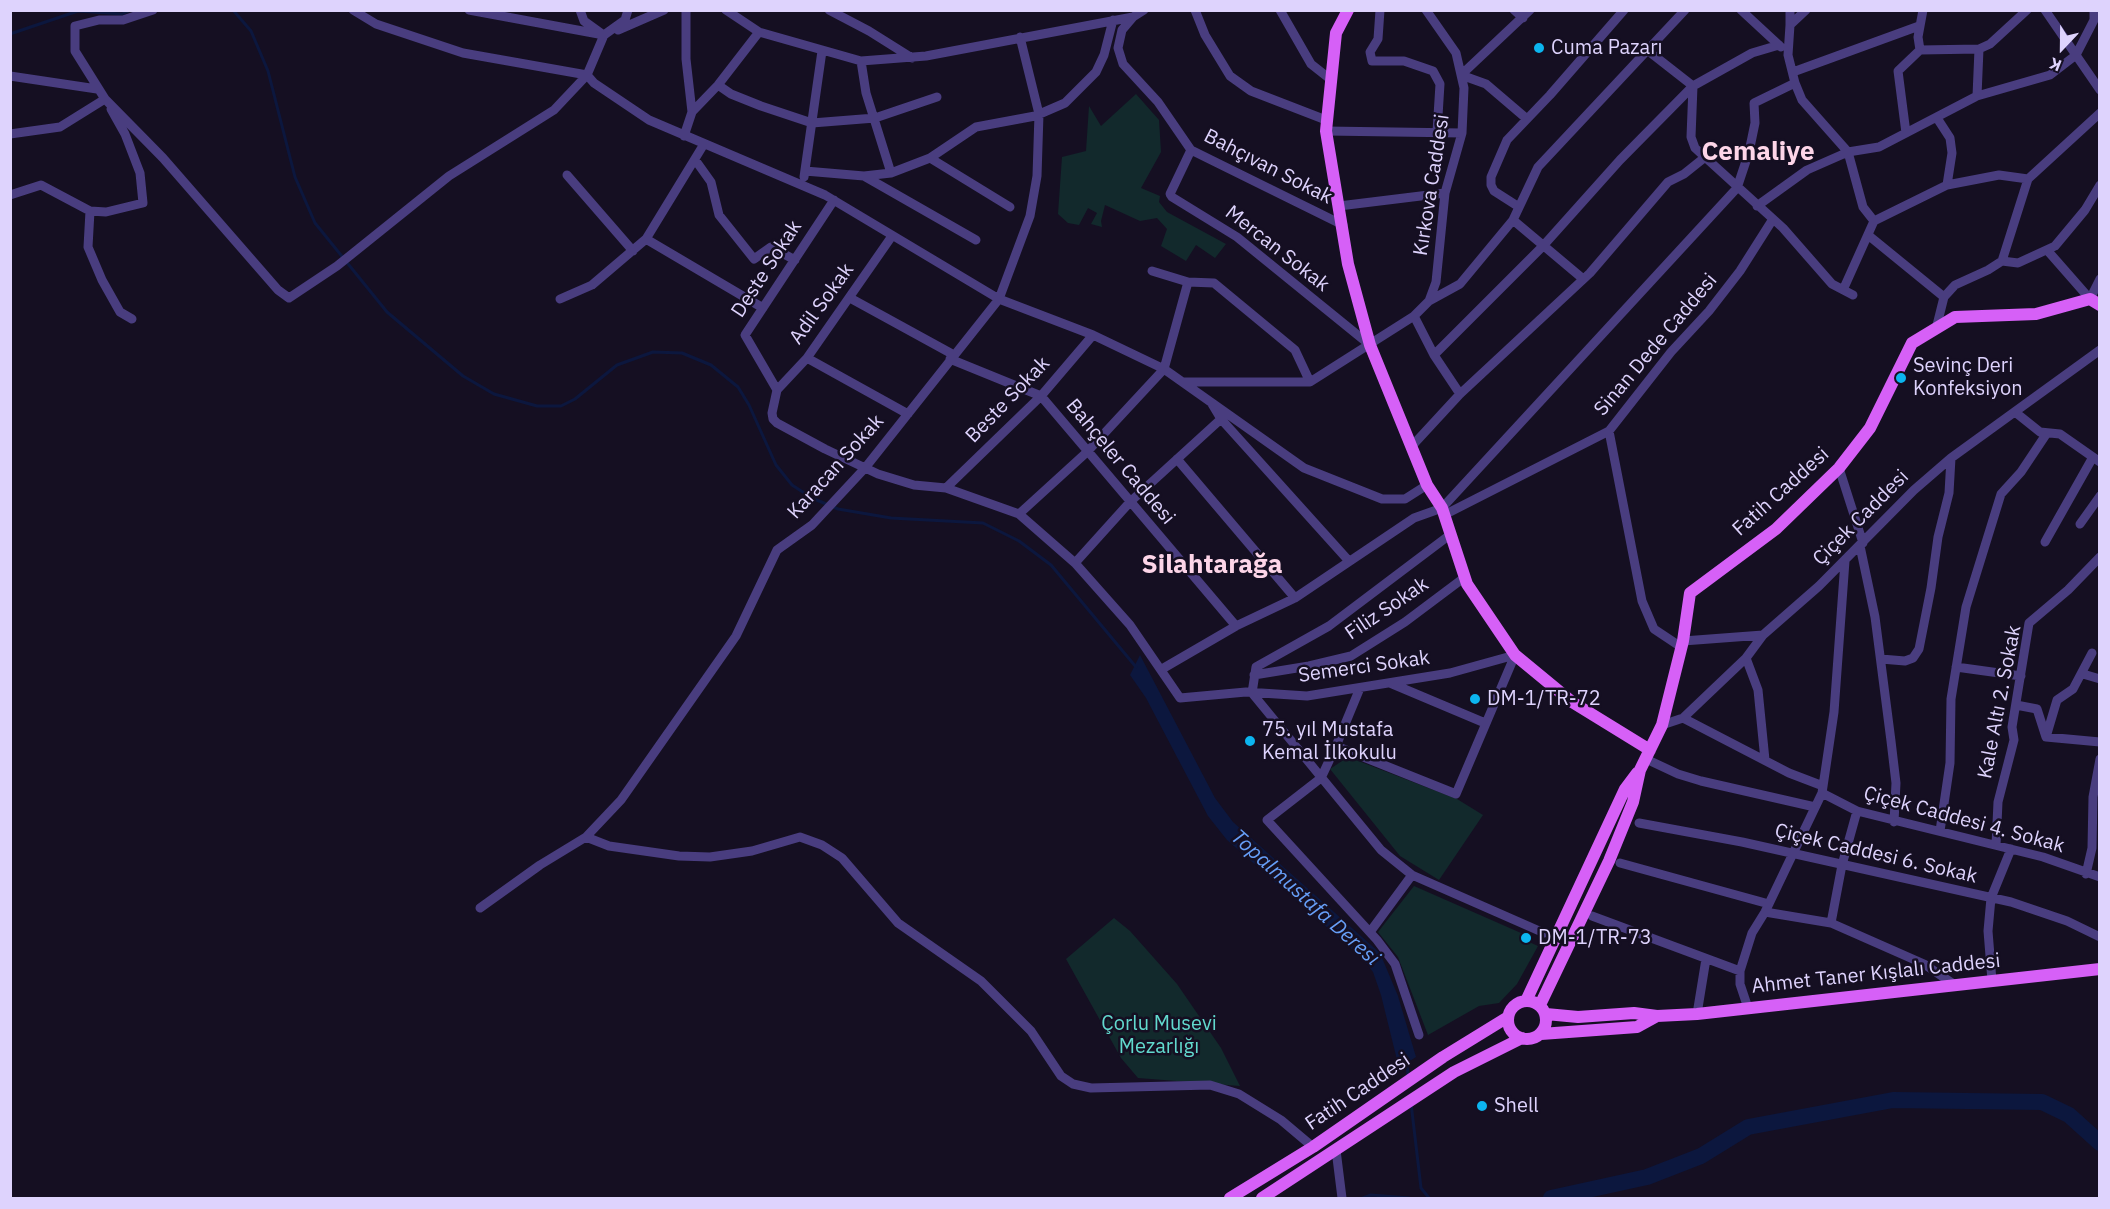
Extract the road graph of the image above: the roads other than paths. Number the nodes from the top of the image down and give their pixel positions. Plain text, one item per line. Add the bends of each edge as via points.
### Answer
1 (153, 10) edge
2 (352, 10) edge
3 (469, 10) edge
4 (580, 10) edge
5 (628, 10) edge
6 (664, 10) edge
7 (686, 10) edge
8 (726, 10) edge
9 (829, 10) edge
10 (1144, 10) edge
11 (1195, 10) edge
12 (1280, 10) edge
13 (1380, 10) edge
14 (1426, 10) edge
15 (1514, 10) edge
16 (1624, 10) edge
17 (1685, 10) edge
18 (1741, 10) edge
19 (1790, 10) edge
20 (1806, 10) edge
21 (1923, 10) edge
22 (2027, 10) edge
23 (1347, 11) edge
24 (2048, 12) edge
25 (1526, 14) edge
26 (1133, 17) junction
27 (2096, 17) edge
28 (1113, 20) junction
29 (1790, 25) junction
30 (1919, 26) junction
31 (759, 32) junction
32 (604, 35) junction
33 (1020, 37) junction
34 (1779, 45) junction
35 (1647, 50) junction
36 (1920, 50) junction
37 (1979, 50) junction
38 (822, 51) junction
39 (2076, 55) junction
40 (1788, 56) junction
41 (912, 58) junction
42 (861, 61) junction
43 (1793, 72) junction
44 (587, 75) junction
45 (1461, 75) junction
46 (10, 76) edge
47 (1330, 79) junction
48 (1795, 83) junction
49 (718, 85) junction
50 (1693, 86) junction
51 (97, 89) junction
52 (2100, 90) edge
53 (1977, 96) junction
54 (937, 97) dead end
55 (105, 99) junction
56 (692, 112) junction
57 (2100, 113) edge
58 (1039, 114) junction
59 (875, 118) junction
60 (1938, 118) junction
61 (1527, 119) junction
62 (812, 123) junction
63 (1326, 126) junction
64 (1437, 132) junction
65 (1462, 133) junction
66 (1906, 133) junction
67 (10, 134) edge
68 (684, 136) junction
69 (704, 144) junction
70 (1191, 150) junction
71 (1848, 152) junction
72 (930, 158) junction
73 (1704, 158) junction
74 (696, 160) junction
75 (805, 171) junction
76 (891, 172) junction
77 (567, 175) dead end
78 (864, 176) junction
79 (2028, 179) junction
80 (802, 184) junction
81 (2100, 184) edge
82 (1947, 185) junction
83 (1737, 188) junction
84 (1445, 193) junction
85 (10, 195) edge
86 (834, 200) junction
87 (1339, 206) junction
88 (1757, 206) junction
89 (1010, 207) dead end
90 (1519, 207) junction
91 (90, 211) junction
92 (1773, 219) junction
93 (1513, 220) junction
94 (1874, 221) junction
95 (1343, 225) junction
96 (1868, 235) junction
97 (892, 236) junction
98 (646, 238) junction
99 (976, 240) dead end
100 (1543, 246) junction
101 (2047, 250) junction
102 (633, 251) junction
103 (795, 260) junction
104 (2002, 261) junction
105 (1152, 271) dead end
106 (1582, 278) junction
107 (2100, 279) edge
108 (1188, 282) junction
109 (1843, 290) junction
110 (1852, 295) dead end
111 (1944, 297) junction
112 (850, 298) junction
113 (560, 299) dead end
114 (999, 299) junction
115 (1429, 301) junction
116 (2095, 302) edge
117 (763, 308) junction
118 (1414, 316) junction
119 (132, 319) dead end
120 (1937, 325) junction
121 (1093, 335) junction
122 (1370, 345) junction
123 (2100, 350) edge
124 (1434, 355) junction
125 (952, 357) junction
126 (807, 358) junction
127 (1164, 369) junction
128 (1183, 382) junction
129 (1310, 382) junction
130 (777, 390) junction
131 (1460, 394) junction
132 (1041, 396) junction
133 (1209, 400) junction
134 (2015, 412) junction
135 (908, 414) junction
136 (1221, 418) junction
137 (1609, 431) junction
138 (2047, 433) junction
139 (1412, 446) junction
140 (1087, 452) junction
141 (1951, 458) junction
142 (1177, 459) junction
143 (2096, 460) edge
144 (865, 468) junction
145 (1839, 468) junction
146 (1427, 485) junction
147 (946, 488) junction
148 (2100, 496) edge
149 (1130, 502) junction
150 (1443, 512) junction
151 (1019, 514) junction
152 (2080, 524) dead end
153 (1450, 534) junction
154 (2045, 542) dead end
155 (1861, 545) junction
156 (2100, 557) edge
157 (1348, 560) junction
158 (1845, 561) junction
159 (1075, 563) junction
160 (1465, 577) junction
161 (1295, 598) junction
162 (1236, 626) junction
163 (1763, 635) junction
164 (1682, 644) junction
165 (2092, 653) dead end
166 (1515, 655) junction
167 (1746, 658) junction
168 (1881, 659) junction
169 (1956, 667) junction
170 (1161, 669) junction
171 (2083, 674) junction
172 (1254, 675) junction
173 (2021, 676) junction
174 (2100, 679) edge
175 (1389, 683) junction
176 (1360, 688) junction
177 (1252, 693) junction
178 (2016, 705) junction
179 (1683, 718) junction
180 (1485, 723) junction
181 (1662, 725) junction
182 (2046, 736) junction
183 (2100, 742) edge
184 (1336, 746) junction
185 (2100, 759) edge
186 (1645, 760) junction
187 (1765, 760) junction
188 (1321, 778) junction
189 (1822, 789) junction
190 (2096, 797) edge
191 (1815, 807) junction
192 (1857, 811) junction
193 (1894, 822) junction
194 (1639, 823) dead end
195 (1940, 831) junction
196 (585, 837) junction
197 (1996, 845) junction
198 (2011, 849) junction
199 (1792, 854) junction
200 (1620, 863) dead end
201 (1842, 865) junction
202 (2086, 874) junction
203 (1412, 875) junction
204 (2100, 877) edge
205 (1991, 897) junction
206 (480, 908) dead end
207 (1767, 908) junction
208 (1592, 916) dead end
209 (1831, 923) junction
210 (1370, 932) junction
211 (1544, 933) dead end
212 (2100, 937) edge
213 (1706, 959) junction
214 (2100, 969) edge
215 (1740, 970) junction
216 (1536, 981) junction
217 (1992, 981) junction
218 (1955, 985) junction
219 (1526, 1001) junction
220 (1748, 1008) junction
221 (1543, 1010) junction
222 (1697, 1014) junction
223 (1509, 1017) junction
224 (1657, 1017) junction
225 (1488, 1028) junction
226 (1542, 1034) junction
227 (1419, 1035) dead end
228 (1522, 1038) junction
229 (1313, 1147) junction
230 (1336, 1150) junction
231 (1342, 1197) edge
232 (1230, 1198) edge
233 (1262, 1198) edge

1 - 51 street via 123,20 75,26 75,51
2 - 44 street via 376,24 464,53
3 - 32 street
4 - 32 street via 584,21
5 - 32 street via 625,20
6 - 32 street
7 - 56 street
8 - 31 street
9 - 41 street
10 - 26 street
11 - 63 street via 1204,35 1230,76 1251,91
12 - 47 street via 1311,64
13 - 64 street via 1378,39 1370,52 1372,61 1404,61 1433,71 1440,84
14 - 45 street, Kırkova Caddesi via 1456,53
15 - 25 street
16 - 61 street
17 - 35 street
18 - 34 street
19 - 29 street
20 - 29 street
21 - 30 street
22 - 37 street
23 - 47 main road via 1336,33
24 - 39 street
25 - 45 street
26 - 28 street
26 - 70 street, Bahçıvan Sokak via 1122,30 1118,48 1123,64 1158,102
27 - 39 street
28 - 33 street
28 - 58 street via 1096,72 1065,104
29 - 40 street
30 - 36 street
30 - 43 street
31 - 38 street
31 - 49 street
32 - 44 street
33 - 41 street
33 - 58 street, Karacan Sokak
34 - 40 street
34 - 50 street via 1752,53
35 - 50 street
35 - 90 street via 1538,167
36 - 37 street
36 - 66 street via 1898,71
37 - 53 street
38 - 42 street
38 - 62 street
39 - 52 street
39 - 53 street via 2050,75
40 - 43 street
41 - 42 street
42 - 59 street
43 - 48 street
44 - 55 street via 554,110 449,176 337,266 289,298
44 - 68 street via 649,120
45 - 61 street via 1486,84
45 - 65 street, Kırkova Caddesi
46 - 51 street
47 - 63 main road
48 - 71 street via 1802,100
48 - 83 street via 1754,103 1755,123
49 - 56 street
49 - 62 street via 731,94
50 - 73 street via 1691,137
50 - 100 street
51 - 55 street
53 - 60 street
54 - 59 street
55 - 67 street via 60,127
55 - 91 street via 125,134 140,173 144,203 106,212
56 - 68 street
57 - 79 street
58 - 72 street via 976,127
58 - 114 street, Karacan Sokak via 1037,176 1030,216
59 - 62 street
59 - 76 street
60 - 66 street
60 - 82 street via 1950,138
61 - 90 street via 1507,140 1491,177 1494,191
62 - 75 street
63 - 64 street
63 - 87 main road
64 - 65 street
65 - 84 street, Kırkova Caddesi
66 - 71 street via 1879,147
68 - 69 street
69 - 74 street
69 - 80 street
70 - 95 street, Bahçıvan Sokak
70 - 122 street, Mercan Sokak via 1172,197 1237,237
71 - 88 street via 1808,170
71 - 94 street via 1863,207
72 - 76 street
72 - 89 street
73 - 83 street
73 - 106 street via 1668,182
74 - 98 street
74 - 103 street via 711,182 719,215 754,259 771,247
75 - 78 street
75 - 80 street
76 - 78 street
77 - 102 street
78 - 99 street
79 - 82 street via 1999,175
79 - 104 street
80 - 86 street
81 - 101 street via 2071,228
82 - 94 street
83 - 88 street
83 - 150 street
84 - 87 street
84 - 115 street, Kırkova Caddesi via 1436,282
85 - 91 street via 41,185
86 - 97 street
86 - 103 street, Deste Sokak
87 - 95 main road
88 - 92 street
90 - 93 street
91 - 119 street via 88,247 120,312
92 - 109 street via 1832,284
92 - 137 street, Sinan Dede Caddesi via 1740,271
93 - 100 street
93 - 115 street via 1460,284
94 - 96 street
95 - 122 main road via 1348,264
96 - 109 street
96 - 111 street
97 - 112 street, Adil Sokak
97 - 114 street
98 - 102 street
98 - 117 street
100 - 106 street
100 - 124 street
101 - 104 street via 2018,263
101 - 116 street
102 - 113 street via 592,285
103 - 117 street, Deste Sokak
104 - 111 street via 1955,285
105 - 108 street
106 - 131 street
107 - 116 street
108 - 127 street
108 - 129 street via 1214,283 1258,316 1295,350
109 - 110 street
111 - 120 street
112 - 125 street, Bahçeler Caddesi
112 - 126 street, Adil Sokak
114 - 121 street
114 - 125 street, Karacan Sokak
115 - 118 street, Kırkova Caddesi
116 - 120 main road, Fatih Caddesi via 2036,314 1955,316
117 - 130 street, Deste Sokak via 746,335
118 - 122 street, Kırkova Caddesi
118 - 124 street
120 - 145 main road, Fatih Caddesi via 1912,343 1870,428
121 - 127 street
121 - 132 street, Beste Sokak
122 - 129 street, Kırkova Caddesi
122 - 139 main road
123 - 134 street, Çiçek Caddesi
124 - 131 street
125 - 132 street, Bahçeler Caddesi
125 - 135 street, Karacan Sokak
126 - 130 street, Adil Sokak
126 - 135 street
127 - 128 street
127 - 140 street
128 - 129 street
128 - 133 street
130 - 144 street via 772,413 777,423
131 - 139 street
132 - 140 street, Bahçeler Caddesi
132 - 147 street, Beste Sokak
133 - 136 street
133 - 146 street via 1304,468 1346,487 1382,499 1405,499
134 - 138 street via 2040,432
134 - 141 street, Çiçek Caddesi
135 - 144 street, Karacan Sokak
136 - 142 street
136 - 157 street
137 - 150 street, Sinan Dede Caddesi
137 - 164 street via 1642,601 1654,629
138 - 143 street via 2060,434
138 - 169 street via 2001,494 1966,607
139 - 146 main road
140 - 149 street, Bahçeler Caddesi
140 - 151 street
141 - 155 street, Çiçek Caddesi
141 - 168 street via 1949,493 1919,649 1905,661
142 - 149 street
142 - 161 street
143 - 154 street
144 - 147 street via 896,481
144 - 196 street, Karacan Sokak via 823,514 777,550 736,636 621,800
145 - 155 street
145 - 164 main road, Fatih Caddesi via 1776,529 1690,593
146 - 150 main road
147 - 151 street
148 - 152 street
149 - 159 street
149 - 162 street, Bahçeler Caddesi
150 - 153 main road
150 - 157 street, Sinan Dede Caddesi via 1414,518
151 - 159 street
153 - 160 main road
153 - 172 street via 1329,626 1256,667
155 - 158 street, Çiçek Caddesi
155 - 168 street
156 - 173 street, Kale Altı 2. Sokak via 2029,623
157 - 161 street, Sinan Dede Caddesi
158 - 163 street, Çiçek Caddesi
158 - 189 street via 1834,712
159 - 170 street via 1130,625
160 - 166 main road
160 - 172 street, Filiz Sokak via 1351,656
161 - 162 street, Sinan Dede Caddesi
162 - 170 street, Sinan Dede Caddesi
163 - 164 street
163 - 167 street, Çiçek Caddesi
164 - 181 main road, Fatih Caddesi
165 - 171 street
166 - 175 street, Semerci Sokak via 1450,674
166 - 180 street
166 - 186 main road
167 - 179 street, Çiçek Caddesi
167 - 187 street via 1758,690
168 - 193 street via 1896,783
169 - 173 street
169 - 195 street via 1950,763
170 - 177 street, Semerci Sokak via 1180,698
171 - 174 street
171 - 182 street via 2073,689 2057,700
172 - 177 street
173 - 178 street, Kale Altı 2. Sokak
175 - 176 street, Semerci Sokak
175 - 180 street
176 - 177 street, Semerci Sokak via 1307,696
176 - 184 street
177 - 188 street
178 - 182 street via 2037,709
178 - 197 street, Kale Altı 2. Sokak via 2014,740 1998,802
179 - 181 street, Çiçek Caddesi
179 - 187 street, Çiçek Caddesi 4. Sokak
180 - 184 street via 1456,794
181 - 186 main road, Fatih Caddesi
182 - 183 street
184 - 188 street
185 - 190 street
186 - 191 street via 1701,781
186 - 216 main road, Fatih Caddesi via 1625,789
186 - 221 main road, Fatih Caddesi via 1633,802
187 - 189 street, Çiçek Caddesi 4. Sokak
188 - 203 street via 1381,850
188 - 210 street via 1267,820
189 - 191 street
189 - 192 street, Çiçek Caddesi 4. Sokak
190 - 202 street
191 - 199 street
192 - 193 street, Çiçek Caddesi 4. Sokak
192 - 201 street
193 - 195 street, Çiçek Caddesi 4. Sokak
194 - 199 street, Çiçek Caddesi 6. Sokak
195 - 197 street, Çiçek Caddesi 4. Sokak
196 - 206 street, Karacan Sokak
196 - 229 street via 609,846 680,856 710,857 752,851 800,837 822,845 842,858 898,924 981,981 1030,1031 1061,1076 1073,1084 1091,1088 1210,1085 1239,1094 1281,1120
197 - 198 street, Çiçek Caddesi 4. Sokak
198 - 202 street, Çiçek Caddesi 4. Sokak
198 - 205 street
199 - 201 street, Çiçek Caddesi 6. Sokak
199 - 207 street
200 - 207 street
201 - 205 street, Çiçek Caddesi 6. Sokak
201 - 209 street
202 - 204 street, Çiçek Caddesi 4. Sokak
203 - 210 street
203 - 211 street
205 - 212 street, Çiçek Caddesi 6. Sokak via 2067,921
205 - 217 street
207 - 209 street
207 - 215 street via 1752,933
208 - 213 street
209 - 218 street via 1924,964
210 - 227 street via 1395,964
213 - 215 street
213 - 222 street
214 - 217 main road, Ahmet Taner Kışlalı Caddesi
215 - 220 street
216 - 219 main road, Fatih Caddesi
216 - 225 main road
217 - 218 main road, Ahmet Taner Kışlalı Caddesi
218 - 220 main road, Ahmet Taner Kışlalı Caddesi
219 - 221 main road
219 - 223 main road via 1516,1004
220 - 222 main road, Ahmet Taner Kışlalı Caddesi
221 - 224 main road via 1578,1017 1634,1013
221 - 226 main road via 1547,1023
222 - 224 main road, Ahmet Taner Kışlalı Caddesi
223 - 225 main road, Fatih Caddesi
223 - 228 main road via 1509,1027
224 - 226 main road via 1637,1027
225 - 229 main road, Fatih Caddesi
226 - 228 main road
228 - 230 main road, Fatih Caddesi via 1454,1072
229 - 232 main road, Fatih Caddesi
230 - 231 street
230 - 233 main road, Fatih Caddesi

